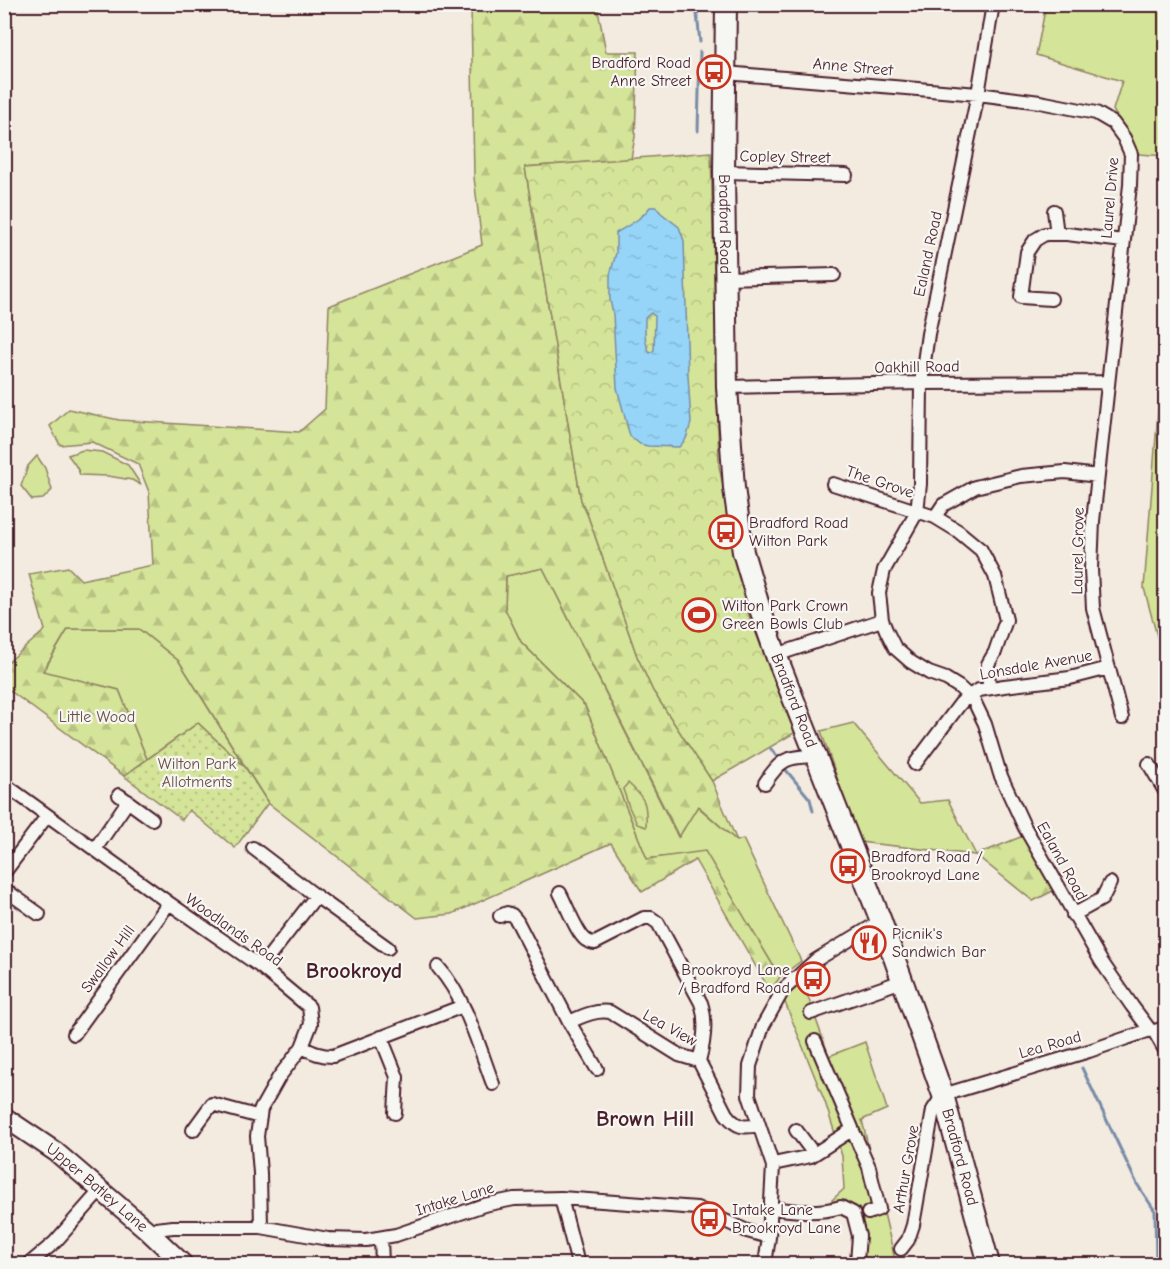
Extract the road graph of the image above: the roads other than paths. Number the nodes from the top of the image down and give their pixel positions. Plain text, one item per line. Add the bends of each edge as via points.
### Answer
1 (726, 4) edge
2 (993, 4) edge
3 (725, 73) junction
4 (978, 94) junction
5 (724, 172) junction
6 (846, 175) dead end
7 (1054, 211) dead end
8 (1056, 234) junction
9 (1123, 241) junction
10 (834, 275) dead end
11 (725, 278) junction
12 (1051, 299) dead end
13 (1107, 382) junction
14 (921, 383) junction
15 (728, 387) junction
16 (1098, 476) junction
17 (833, 484) dead end
18 (916, 512) junction
19 (934, 517) junction
20 (882, 620) junction
21 (776, 654) junction
22 (1109, 668) junction
23 (989, 688) junction
24 (968, 696) junction
25 (1122, 718) dead end
26 (816, 756) junction
27 (915, 764) dead end
28 (1149, 764) dead end
29 (765, 783) dead end
30 (4, 784) edge
31 (1166, 793) edge
32 (48, 816) junction
33 (152, 819) dead end
34 (253, 848) dead end
35 (95, 849) junction
36 (4, 873) edge
37 (1110, 883) dead end
38 (4, 889) edge
39 (560, 893) dead end
40 (316, 896) junction
41 (169, 903) junction
42 (39, 914) dead end
43 (1073, 915) junction
44 (500, 916) dead end
45 (881, 921) junction
46 (388, 948) dead end
47 (261, 967) junction
48 (438, 967) dead end
49 (902, 981) junction
50 (463, 1006) junction
51 (811, 1013) dead end
52 (569, 1022) junction
53 (1157, 1030) edge
54 (74, 1034) dead end
55 (381, 1037) junction
56 (815, 1041) dead end
57 (302, 1047) junction
58 (1166, 1052) edge
59 (699, 1061) junction
60 (597, 1069) dead end
61 (493, 1084) dead end
62 (943, 1095) junction
63 (395, 1113) dead end
64 (260, 1117) junction
65 (6, 1121) edge
66 (759, 1125) junction
67 (852, 1129) junction
68 (193, 1130) dead end
69 (796, 1130) dead end
70 (814, 1154) junction
71 (773, 1164) junction
72 (100, 1191) junction
73 (561, 1198) junction
74 (771, 1208) junction
75 (868, 1213) dead end
76 (261, 1227) junction
77 (147, 1230) junction
78 (769, 1237) junction
79 (381, 1238) junction
80 (901, 1249) dead end
81 (856, 1262) dead end
82 (29, 1264) edge
83 (183, 1264) edge
84 (382, 1264) edge
85 (578, 1264) edge
86 (765, 1264) edge
87 (989, 1264) edge

1 - 3 main road, Bradford Road
2 - 4 street, Ealand Road
3 - 4 street, Anne Street
3 - 5 main road, Bradford Road
4 - 9 street, Laurel Drive via 1096,113 1113,123 1131,154
4 - 14 street, Ealand Road
5 - 6 street, Copley Street
5 - 11 main road, Bradford Road
7 - 8 street
8 - 9 street
8 - 12 street via 1045,234 1035,240 1027,252 1022,286 1022,297
9 - 13 street, Laurel Drive
10 - 11 street
11 - 15 main road, Bradford Road
13 - 14 street, Oakhill Road
13 - 16 street, Laurel Grove
14 - 15 street, Oakhill Road
14 - 18 street, Ealand Road
15 - 21 main road, Bradford Road via 734,488 743,552
16 - 19 street via 1065,472 1021,476 975,487 943,505
16 - 22 street, Laurel Grove via 1091,569 1093,608
17 - 18 street, The Grove
18 - 19 street, The Grove
18 - 20 street via 884,570 879,593
19 - 23 street, The Grove via 981,550 995,576 1006,620 988,664
20 - 21 street
20 - 24 street via 896,648 911,662 946,679
21 - 26 main road, Bradford Road
22 - 23 street, Lonsdale Avenue via 1070,678
22 - 25 street, Laurel Grove
23 - 24 street, Lonsdale Avenue
24 - 27 street
24 - 43 street, Ealand Road via 979,709 1009,796
26 - 29 street via 792,757 775,767
26 - 45 main road, Bradford Road
28 - 31 street
30 - 32 street, Woodlands Road
32 - 35 street, Woodlands Road
32 - 36 street
33 - 35 street via 123,798
34 - 40 street
35 - 41 street, Woodlands Road
37 - 43 street via 1102,899
38 - 42 street
39 - 59 street via 584,939 590,942 644,918 658,924 704,1011 704,1044
40 - 46 street
40 - 47 street
41 - 47 street, Woodlands Road
41 - 54 street, Swallow Hill
43 - 53 street, Ealand Road via 1132,1006
44 - 52 street via 507,913 517,921
45 - 49 main road, Bradford Road
45 - 66 street via 816,960 783,990 763,1026 750,1066 749,1095
47 - 57 street, Woodlands Road via 309,1007 311,1024
48 - 50 street
49 - 51 street
49 - 62 main road, Bradford Road
50 - 55 street
50 - 61 street
52 - 59 street, Lea View via 600,1011 610,1012 679,1055
52 - 60 street
53 - 58 street, Ealand Road
53 - 62 street, Lea Road
55 - 57 street via 333,1056 315,1054
55 - 63 street via 397,1077
56 - 67 street
57 - 64 street, Woodlands Road via 279,1077
59 - 66 street, Lea View via 732,1122 738,1126
62 - 80 street, Arthur Grove via 933,1110 913,1225
62 - 87 main road, Bradford Road
64 - 68 street via 212,1104
64 - 76 street, Woodlands Road via 257,1136
65 - 72 street, Upper Batley Lane via 56,1152
66 - 71 street
67 - 70 street
67 - 75 street via 868,1167 879,1209
69 - 70 street
70 - 71 street
71 - 74 street
72 - 77 street, Upper Batley Lane
72 - 82 street via 55,1242
73 - 78 street, Intake Lane via 697,1208
73 - 79 street, Intake Lane via 484,1205
73 - 85 street
74 - 78 street
74 - 81 street via 806,1213 841,1207 853,1213 859,1236
76 - 77 street, Intake Lane
76 - 79 street, Intake Lane via 328,1239
77 - 83 street, Upper Batley Lane
78 - 86 street
79 - 84 street

